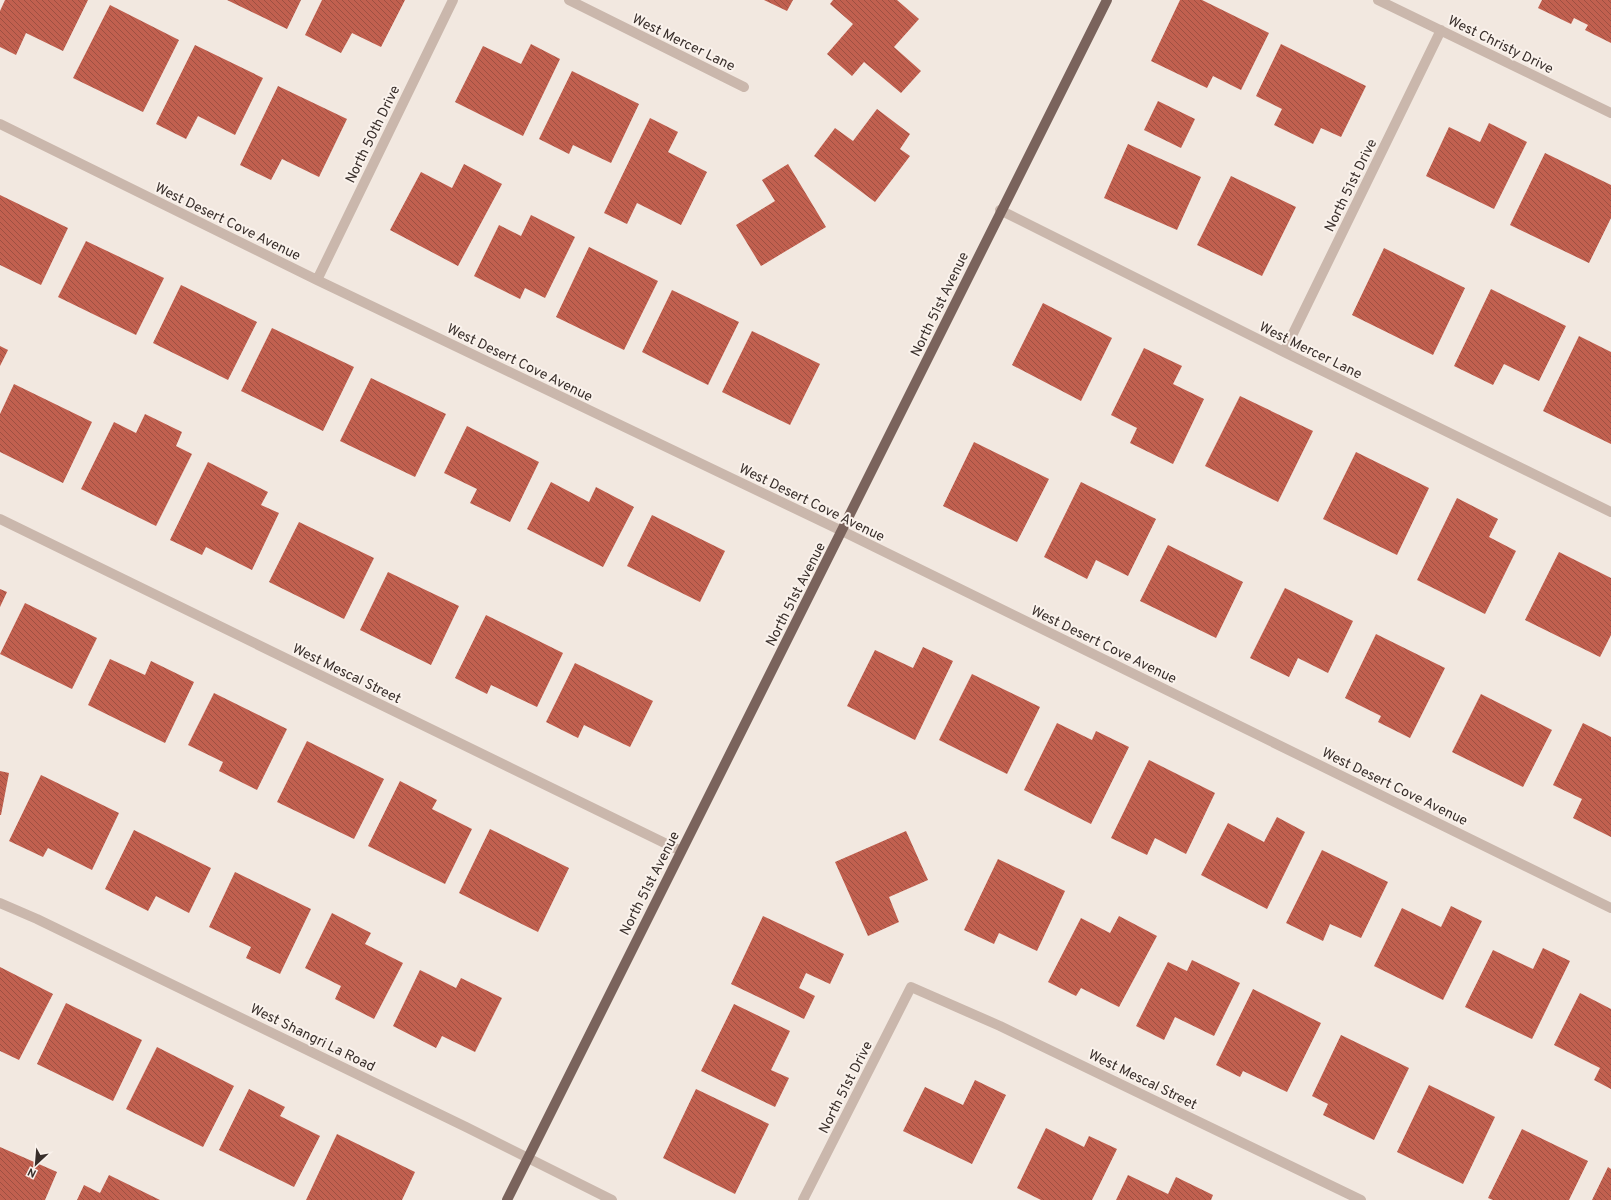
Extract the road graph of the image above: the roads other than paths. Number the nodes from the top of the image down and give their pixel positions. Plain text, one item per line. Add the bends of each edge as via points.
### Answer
1 (453, 0) edge
2 (569, 0) edge
3 (1107, 0) edge
4 (1378, 0) edge
5 (1441, 30) junction
6 (744, 87) dead end
7 (1611, 113) edge
8 (0, 124) edge
9 (1000, 210) junction
10 (317, 280) junction
11 (1284, 352) junction
12 (1611, 512) edge
13 (0, 519) edge
14 (842, 531) junction
15 (681, 851) junction
16 (0, 903) edge
17 (1611, 908) edge
18 (911, 987) joint
19 (528, 1158) junction
20 (507, 1200) edge
21 (612, 1200) edge
22 (803, 1200) edge
23 (1361, 1200) edge

1 - 10 street, North 50th Drive
2 - 6 street, West Mercer Lane
3 - 9 main road, North 51st Avenue
4 - 5 street, West Christy Drive
5 - 7 street, West Christy Drive
5 - 11 street, North 51st Drive
8 - 10 street, West Desert Cove Avenue
9 - 11 street, West Mercer Lane
9 - 14 main road, North 51st Avenue
10 - 14 street, West Desert Cove Avenue
11 - 12 street, West Mercer Lane
13 - 15 street, West Mescal Street
14 - 15 main road, North 51st Avenue
14 - 17 street, West Desert Cove Avenue
15 - 19 main road, North 51st Avenue
16 - 19 street, West Shangri La Road via 38,919
18 - 22 street, North 51st Drive
18 - 23 street, West Mescal Street via 1000,1026
19 - 20 main road, North 51st Avenue
19 - 21 street, West Shangri La Road

